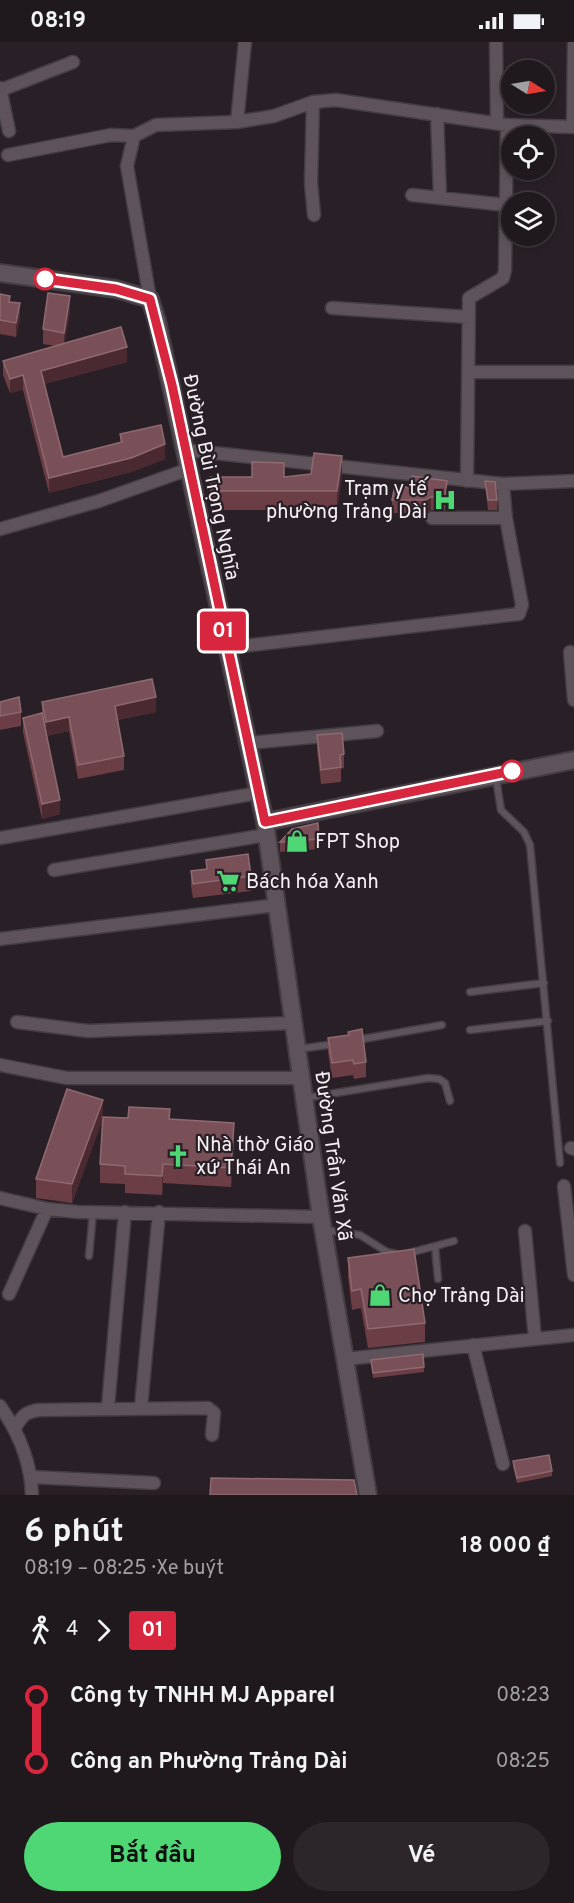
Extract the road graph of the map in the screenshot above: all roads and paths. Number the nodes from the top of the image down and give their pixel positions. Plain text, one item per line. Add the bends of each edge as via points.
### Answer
1 (244, 42) edge
2 (496, 42) edge
3 (574, 42) edge
4 (73, 62) dead end
5 (1, 89) edge
6 (313, 102) junction
7 (437, 114) junction
8 (237, 122) junction
9 (502, 124) junction
10 (574, 127) edge
11 (9, 131) dead end
12 (134, 136) junction
13 (8, 154) dead end
14 (505, 192) edge
15 (412, 195) dead end
16 (440, 197) junction
17 (501, 204) edge
18 (314, 215) dead end
19 (506, 246) edge
20 (0, 273) edge
21 (150, 299) junction
22 (332, 308) dead end
23 (469, 317) junction
24 (468, 372) junction
25 (574, 372) edge
26 (186, 450) junction
27 (189, 469) junction
28 (467, 481) junction
29 (574, 481) edge
30 (503, 484) junction
31 (432, 518) dead end
32 (506, 518) junction
33 (0, 529) edge
34 (226, 648) junction
35 (570, 652) dead end
36 (574, 700) edge
37 (377, 731) dead end
38 (248, 743) junction
39 (574, 760) edge
40 (495, 774) junction
41 (258, 793) junction
42 (266, 829) junction
43 (0, 838) edge
44 (54, 870) dead end
45 (276, 905) junction
46 (0, 939) edge
47 (544, 983) junction
48 (470, 992) dead end
49 (548, 1021) junction
50 (17, 1022) dead end
51 (294, 1023) junction
52 (442, 1025) dead end
53 (470, 1030) dead end
54 (349, 1041) edge
55 (338, 1043) edge
56 (297, 1049) junction
57 (0, 1065) edge
58 (302, 1078) junction
59 (305, 1098) junction
60 (450, 1101) dead end
61 (560, 1163) dead end
62 (564, 1186) dead end
63 (0, 1198) edge
64 (47, 1209) junction
65 (93, 1212) junction
66 (125, 1212) junction
67 (159, 1212) junction
68 (322, 1223) junction
69 (525, 1231) dead end
70 (454, 1241) dead end
71 (435, 1246) junction
72 (89, 1256) dead end
73 (574, 1275) edge
74 (438, 1279) dead end
75 (9, 1294) dead end
76 (574, 1335) edge
77 (535, 1339) junction
78 (473, 1345) junction
79 (345, 1359) junction
80 (0, 1406) edge
81 (108, 1407) junction
82 (141, 1407) junction
83 (15, 1428) junction
84 (212, 1435) dead end
85 (503, 1464) dead end
86 (32, 1477) junction
87 (154, 1483) dead end
88 (32, 1495) edge
89 (368, 1495) edge

1 - 8 street
2 - 9 street
3 - 10 street
4 - 5 street
5 - 11 street
6 - 7 street via 336,100
6 - 8 street via 274,116
6 - 18 street
7 - 9 street
7 - 16 street
8 - 12 street via 156,125
9 - 10 street
9 - 14 street
12 - 13 street via 111,135
12 - 21 street via 127,166
15 - 16 street
16 - 17 street
19 - 23 street via 503,278 469,298
20 - 21 street via 116,289
21 - 26 street, Đường Bùi Trọng Nghĩa
22 - 23 street
23 - 24 street
24 - 25 street
24 - 28 street
26 - 27 street, Đường Bùi Trọng Nghĩa
26 - 28 street
27 - 33 street via 99,501
27 - 34 street, Đường Bùi Trọng Nghĩa
28 - 30 street
29 - 30 street
30 - 32 street
31 - 32 street
32 - 34 street via 522,605 519,614
34 - 38 street, Đường Bùi Trọng Nghĩa
35 - 36 street
37 - 38 street
38 - 41 street, Đường Bùi Trọng Nghĩa
39 - 40 street
40 - 42 street
40 - 47 lane via 501,810 524,832 530,845
41 - 42 street, Đường Bùi Trọng Nghĩa
41 - 43 street
42 - 44 street
42 - 45 street, Đường Trần Văn Xã
45 - 46 street
45 - 51 street, Đường Trần Văn Xã
47 - 48 lane
47 - 49 lane
49 - 53 lane
49 - 61 lane
50 - 51 street via 79,1031
51 - 56 street, Đường Trần Văn Xã
52 - 54 lane
55 - 56 lane
56 - 58 street, Đường Trần Văn Xã
57 - 58 street via 67,1078
58 - 59 street, Đường Trần Văn Xã
59 - 60 lane via 428,1078 445,1083
59 - 68 street, Đường Trần Văn Xã
62 - 73 street
63 - 64 street
64 - 65 street
64 - 75 street
65 - 66 street
65 - 72 lane
66 - 67 street
66 - 81 street
67 - 68 street
67 - 82 street
68 - 71 lane via 360,1235 387,1252 400,1255
68 - 79 street, Đường Trần Văn Xã
69 - 77 street
70 - 71 lane
71 - 74 lane
76 - 77 street
77 - 78 street
78 - 79 street
78 - 85 street
79 - 89 street, Đường Trần Văn Xã
80 - 83 street
81 - 82 street
81 - 83 street via 28,1411
82 - 84 street via 213,1410
83 - 86 street
86 - 87 street
86 - 88 street

